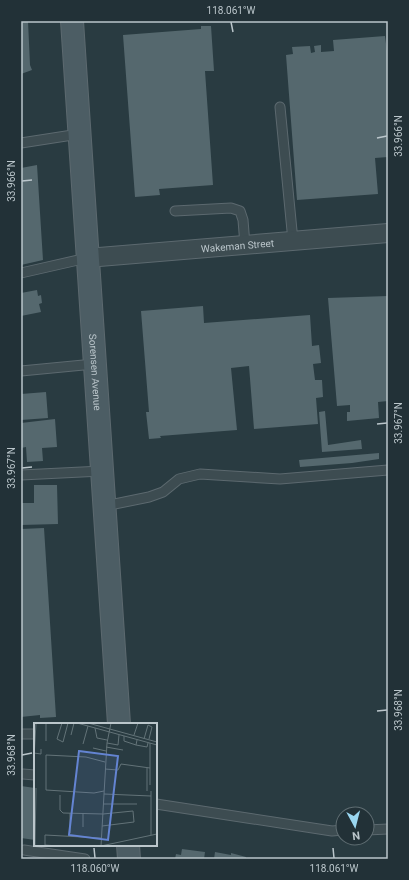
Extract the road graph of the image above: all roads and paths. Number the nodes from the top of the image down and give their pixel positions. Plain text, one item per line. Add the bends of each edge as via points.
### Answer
1 (72, 21) edge
2 (280, 107) dead end
3 (79, 134) junction
4 (21, 143) edge
5 (175, 211) dead end
6 (388, 233) edge
7 (293, 241) junction
8 (245, 245) junction
9 (87, 258) junction
10 (21, 273) edge
11 (94, 364) junction
12 (21, 371) edge
13 (388, 470) edge
14 (102, 471) junction
15 (21, 475) edge
16 (104, 506) junction
17 (119, 723) edge
18 (21, 734) edge
19 (34, 734) edge
20 (23, 774) dead end
21 (34, 775) edge
22 (157, 804) edge
23 (388, 829) edge
24 (375, 830) edge
25 (335, 831) edge
26 (128, 846) edge
27 (24, 850) dead end
28 (85, 859) edge
29 (128, 859) edge

1 - 3 street, Sorensen Avenue
2 - 7 lane
3 - 4 lane
3 - 9 street, Sorensen Avenue
5 - 8 lane via 232,208 240,211
6 - 7 street, Wakeman Street
7 - 8 street, Wakeman Street
8 - 9 street, Wakeman Street
9 - 10 lane
9 - 11 street, Sorensen Avenue
11 - 12 lane
11 - 14 street, Sorensen Avenue
13 - 16 lane via 280,479 200,474 178,479 163,492 149,497
14 - 15 lane
14 - 16 street, Sorensen Avenue
16 - 17 street, Sorensen Avenue
18 - 19 lane
20 - 21 lane
22 - 25 lane
23 - 24 lane
26 - 29 street
27 - 28 lane

